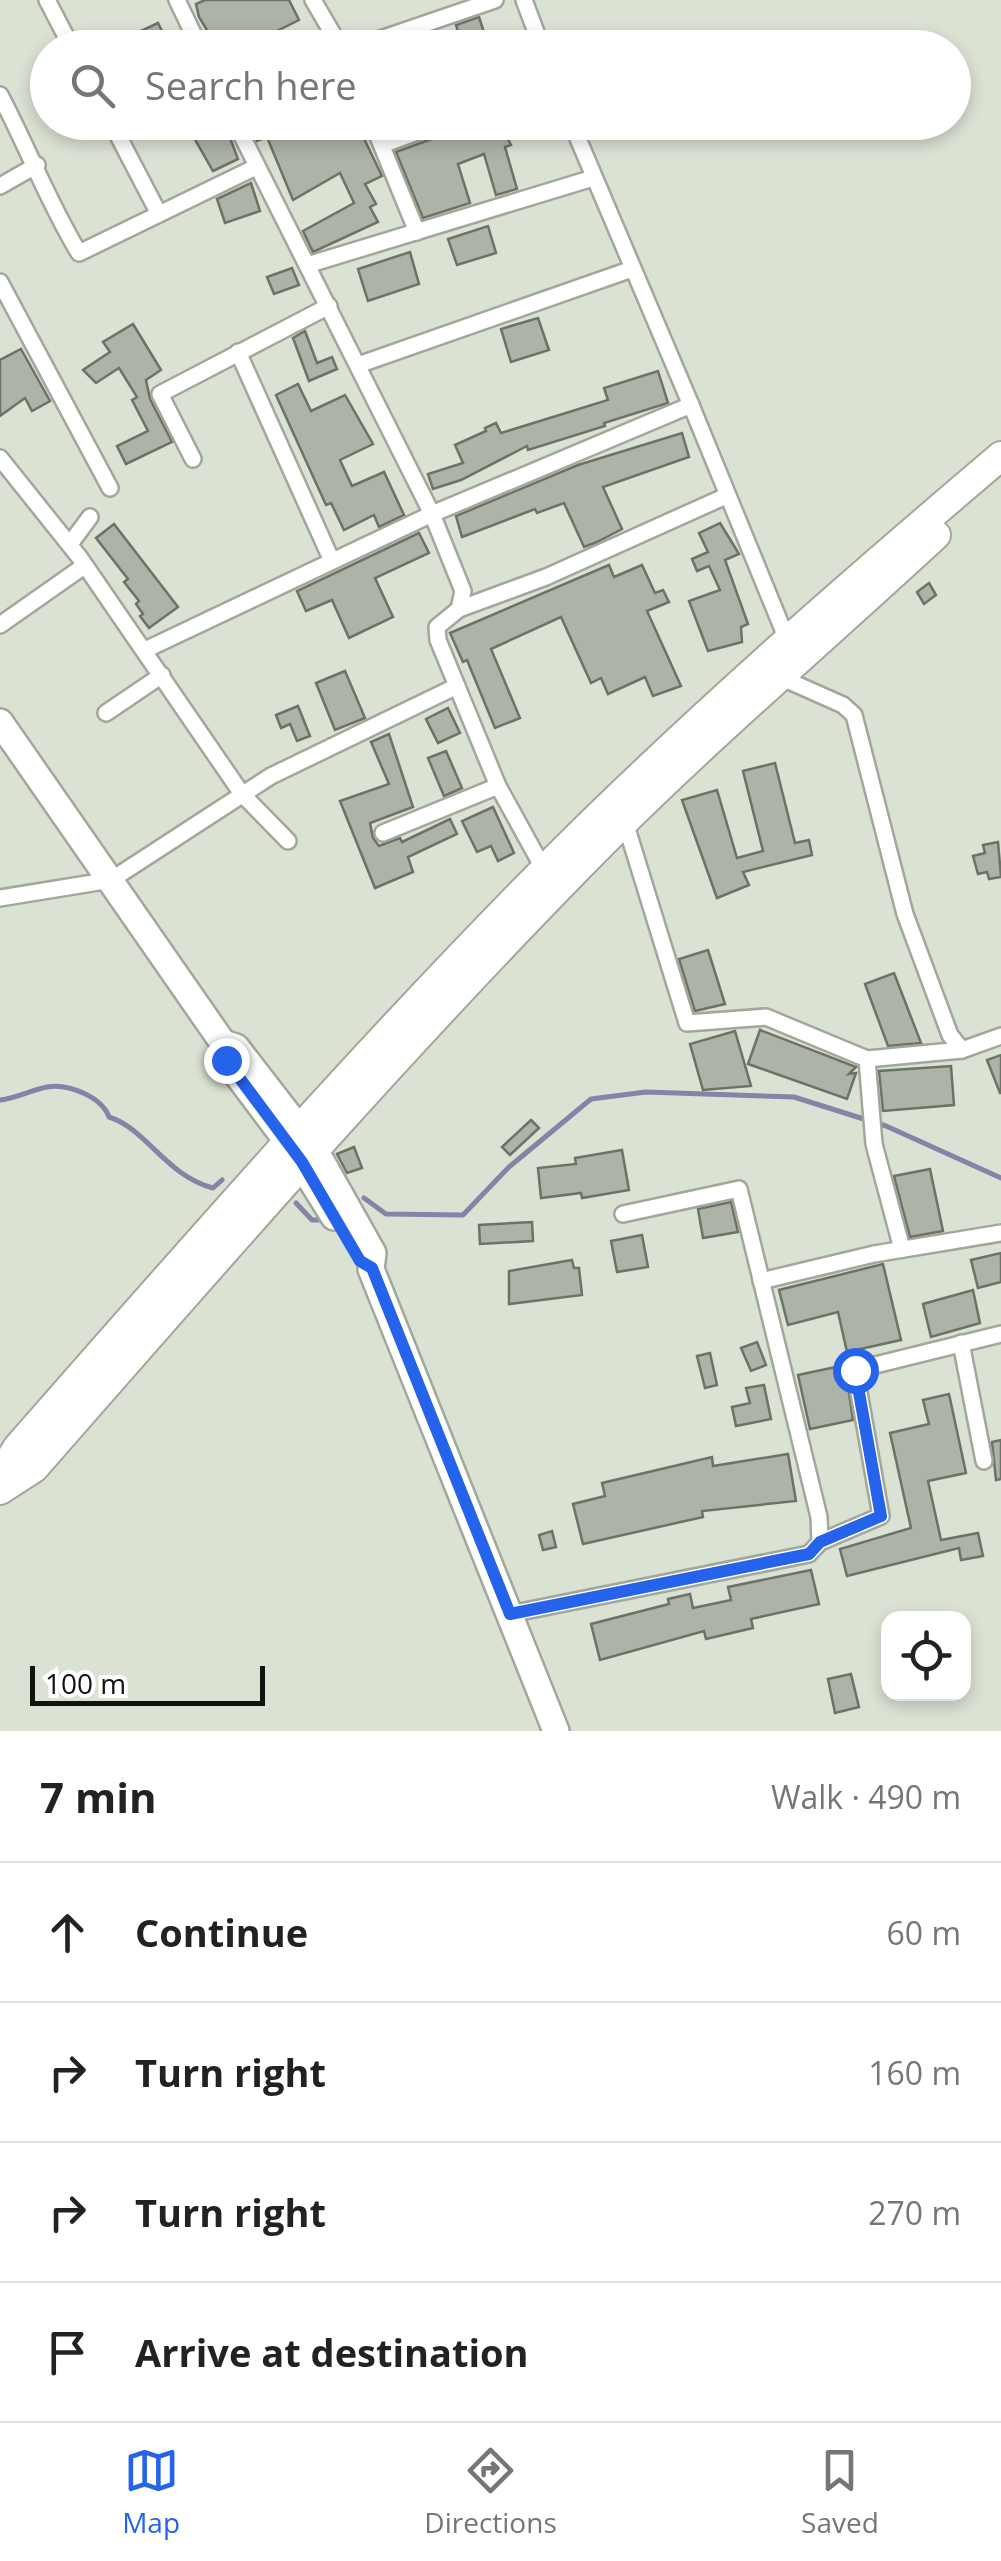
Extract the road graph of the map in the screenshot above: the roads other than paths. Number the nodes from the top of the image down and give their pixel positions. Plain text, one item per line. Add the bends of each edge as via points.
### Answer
1 (48, 0) edge
2 (176, 0) edge
3 (313, 0) edge
4 (495, 0) edge
5 (524, 0) edge
6 (63, 30) edge
7 (191, 30) edge
8 (330, 30) edge
9 (407, 30) edge
10 (535, 30) edge
11 (0, 96) edge
12 (120, 140) edge
13 (243, 140) edge
14 (380, 140) edge
15 (395, 140) edge
16 (578, 140) edge
17 (382, 145) junction
18 (37, 164) junction
19 (256, 167) junction
20 (592, 178) junction
21 (0, 186) edge
22 (159, 214) junction
23 (417, 232) junction
24 (308, 265) junction
25 (632, 270) junction
26 (0, 282) edge
27 (329, 306) junction
28 (238, 352) junction
29 (358, 366) junction
30 (690, 404) junction
31 (1001, 456) edge
32 (0, 458) edge
33 (193, 458) dead end
34 (1001, 478) edge
35 (110, 488) dead end
36 (726, 496) junction
37 (432, 514) junction
38 (90, 517) dead end
39 (70, 544) junction
40 (332, 561) junction
41 (84, 566) junction
42 (459, 610) junction
43 (0, 626) edge
44 (788, 642) junction
45 (145, 650) junction
46 (162, 675) junction
47 (780, 677) junction
48 (457, 686) junction
49 (106, 713) dead end
50 (0, 722) edge
51 (498, 786) junction
52 (242, 794) junction
53 (625, 822) junction
54 (383, 832) dead end
55 (288, 841) dead end
56 (551, 879) junction
57 (111, 880) junction
58 (0, 898) edge
59 (1001, 1036) edge
60 (962, 1050) junction
61 (868, 1060) junction
62 (300, 1144) junction
63 (623, 1214) dead end
64 (1001, 1233) edge
65 (902, 1248) junction
66 (762, 1281) junction
67 (1001, 1334) edge
68 (961, 1343) junction
69 (984, 1461) dead end
70 (0, 1477) edge
71 (0, 1490) edge
72 (820, 1542) junction
73 (510, 1614) junction
74 (556, 1731) edge

1 - 6 street
2 - 7 street
3 - 8 street
4 - 9 street
5 - 10 street
11 - 18 street
12 - 22 street
13 - 19 street
14 - 17 street
15 - 17 street
16 - 20 street
17 - 23 street
18 - 21 street
18 - 22 street via 48,201 79,253
19 - 22 street
19 - 24 street
20 - 23 street
20 - 25 street
23 - 24 street
24 - 27 street
25 - 29 street
25 - 30 street
26 - 35 street
27 - 28 street
27 - 29 street
28 - 33 street via 160,394
28 - 40 street
29 - 37 street
30 - 36 street
30 - 37 street
31 - 44 highway
32 - 39 street
34 - 47 highway
36 - 42 street
36 - 44 street
37 - 40 street
37 - 42 street via 463,591
38 - 39 street
39 - 41 street
40 - 45 street
41 - 43 street
41 - 45 street
42 - 48 street via 436,632
44 - 56 highway
45 - 46 street
46 - 49 street
46 - 52 street
47 - 53 highway
47 - 60 street via 854,715 904,914 950,1035
48 - 51 street
48 - 52 street
50 - 57 main road
51 - 54 street
51 - 56 street
52 - 55 street
52 - 57 street
53 - 56 highway
53 - 61 street via 688,1023 766,1018
56 - 62 highway
57 - 58 street
57 - 62 main road via 222,1043 226,1060
59 - 60 street
60 - 61 street
61 - 65 street via 874,1144
62 - 70 highway via 17,1448
62 - 71 highway via 34,1468
62 - 73 main road via 373,1253 372,1268
63 - 66 street via 740,1189
64 - 65 street
65 - 66 street
66 - 72 street
67 - 68 street
68 - 69 street
68 - 72 street via 855,1370 881,1516
72 - 73 street via 809,1554
73 - 74 main road

